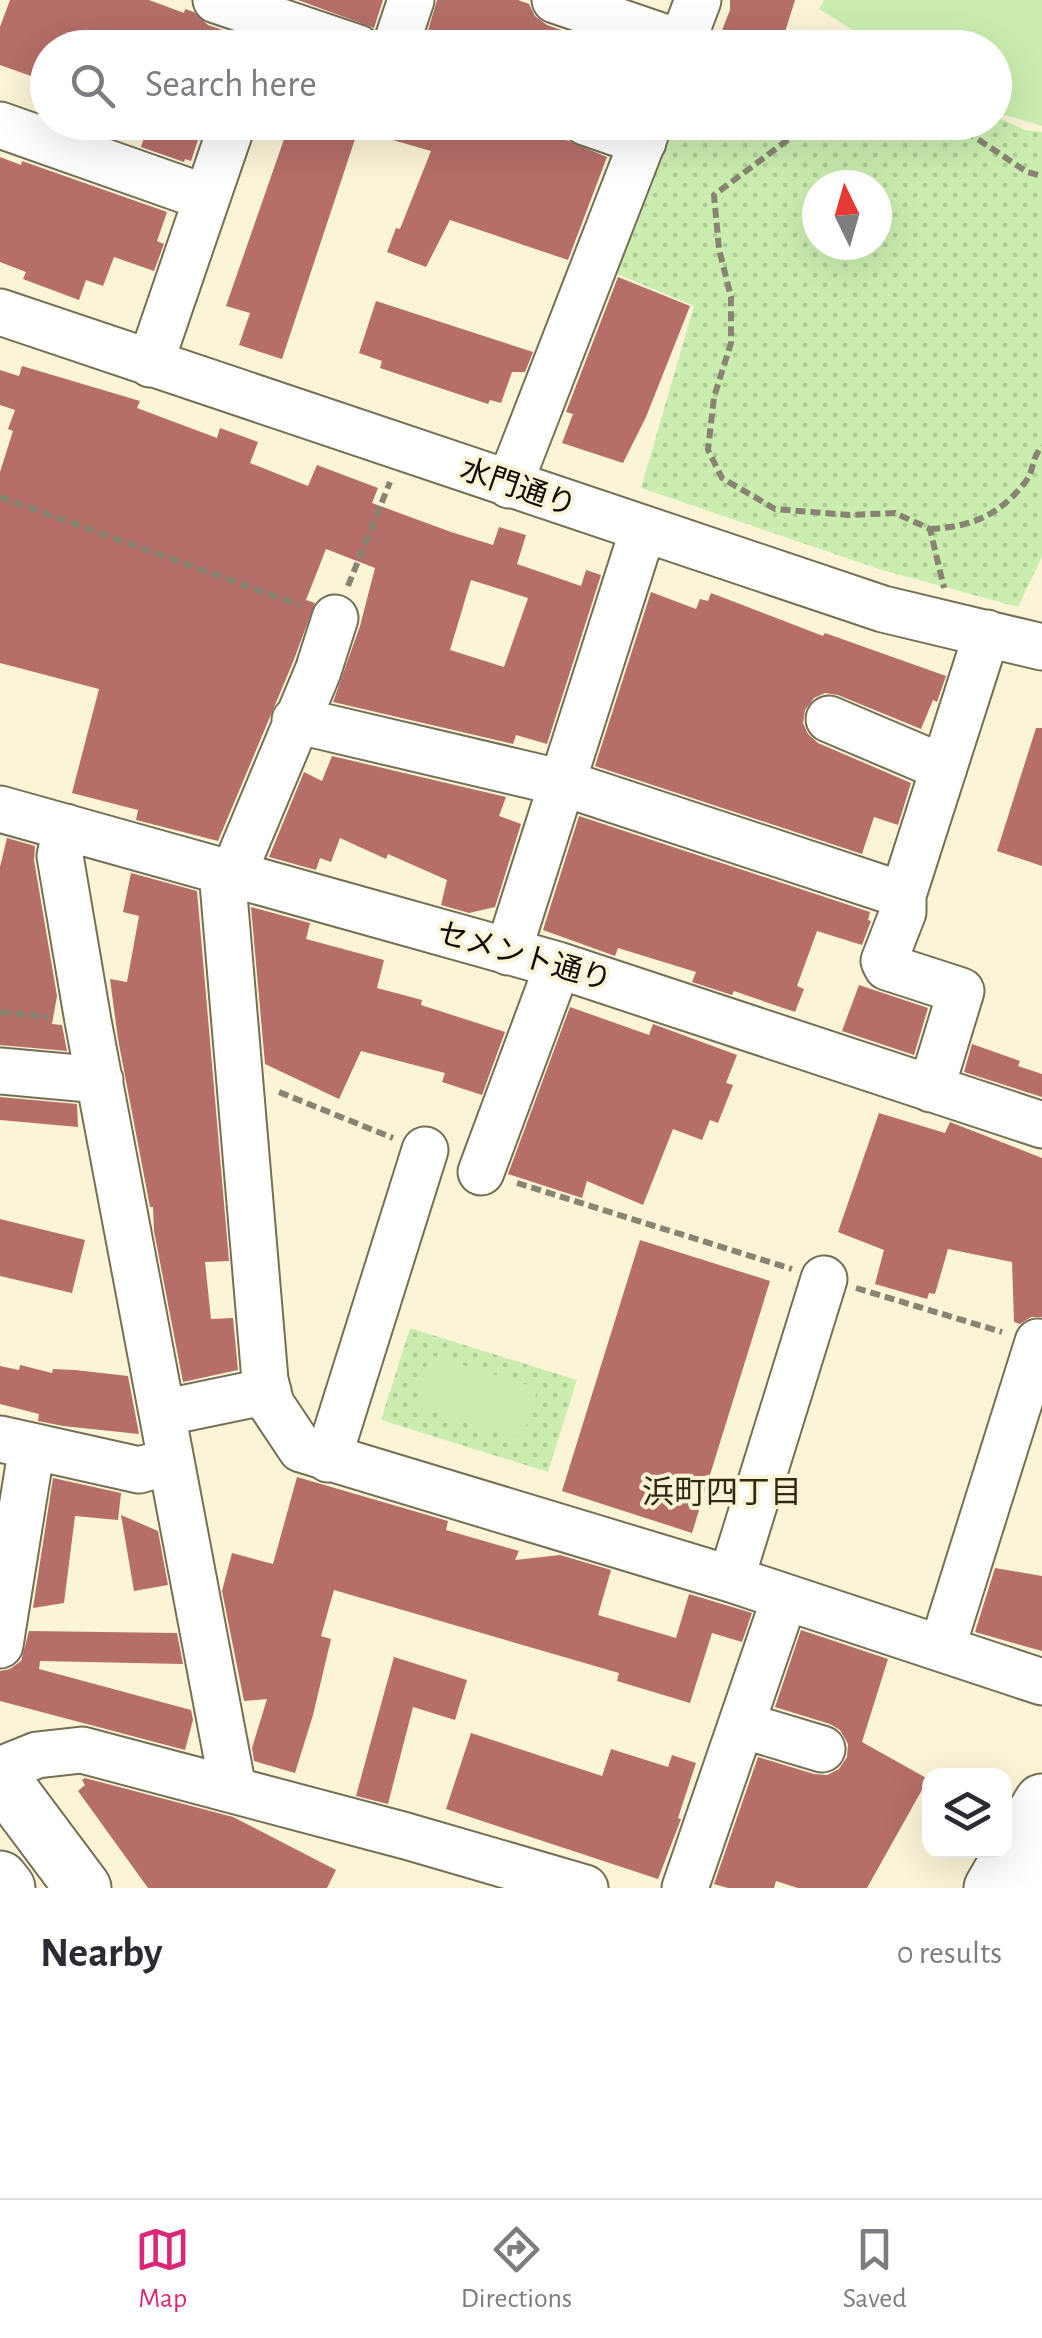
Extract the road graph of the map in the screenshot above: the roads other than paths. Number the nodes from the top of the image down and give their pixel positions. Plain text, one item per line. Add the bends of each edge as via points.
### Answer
1 (216, 0) edge
2 (411, 0) edge
3 (555, 0) edge
4 (698, 0) edge
5 (268, 22) edge
6 (296, 30) edge
7 (401, 30) edge
8 (638, 30) edge
9 (686, 30) edge
10 (4, 112) edge
11 (30, 123) edge
12 (70, 140) edge
13 (227, 140) edge
14 (643, 140) edge
15 (207, 198) junction
16 (0, 312) edge
17 (150, 364) junction
18 (508, 485) junction
19 (643, 530) junction
20 (335, 618) road end
21 (988, 632) junction
22 (1042, 647) edge
23 (829, 719) dead end
24 (296, 720) junction
25 (944, 768) junction
26 (562, 782) junction
27 (0, 809) edge
28 (66, 826) junction
29 (227, 872) junction
30 (902, 895) junction
31 (508, 952) junction
32 (558, 965) junction
33 (0, 1072) edge
34 (100, 1080) junction
35 (931, 1089) junction
36 (1042, 1125) edge
37 (425, 1150) road end
38 (481, 1172) road end
39 (824, 1278) road end
40 (1038, 1342) road end
41 (268, 1391) junction
42 (162, 1414) junction
43 (16, 1443) edge
44 (328, 1459) junction
45 (172, 1461) junction
46 (731, 1579) junction
47 (784, 1597) junction
48 (0, 1645) edge
49 (942, 1648) junction
50 (1042, 1682) edge
51 (742, 1725) junction
52 (822, 1749) dead end
53 (0, 1774) edge
54 (234, 1790) junction
55 (1042, 1802) edge
56 (1042, 1870) edge
57 (0, 1879) edge
58 (6, 1888) edge
59 (83, 1888) edge
60 (585, 1888) edge
61 (685, 1888) edge
62 (992, 1888) edge
63 (1032, 1888) edge

1 - 5 street
2 - 7 street
3 - 8 street
4 - 9 street
5 - 6 street
10 - 11 street
12 - 15 street
13 - 15 street
14 - 18 street
15 - 17 street
16 - 17 street, 水門通り
17 - 18 street, 水門通り
18 - 19 street, 水門通り
19 - 21 street, 水門通り via 883,609
19 - 26 street
20 - 24 street
21 - 22 street, 水門通り
21 - 25 street
23 - 25 street
24 - 26 street
24 - 29 street
25 - 30 street
26 - 30 street
26 - 31 street
27 - 28 street, セメント通り
28 - 29 street, セメント通り
28 - 34 street via 60,856
29 - 31 street, セメント通り
29 - 41 street
30 - 35 street via 887,967 961,991
31 - 32 street, セメント通り
32 - 35 street, セメント通り
32 - 38 street
33 - 34 street
34 - 42 street
35 - 36 street, セメント通り
37 - 44 street
39 - 46 street
40 - 49 street
41 - 42 street
41 - 44 street via 301,1449
42 - 45 street
43 - 45 street via 139,1470
43 - 48 street
44 - 46 street
45 - 54 street
46 - 47 street
47 - 49 street
47 - 51 street
49 - 50 street
51 - 52 street
51 - 61 street
53 - 54 street via 37,1754 82,1750
53 - 59 main road
54 - 60 street
55 - 62 main road
56 - 63 main road
57 - 58 main road

